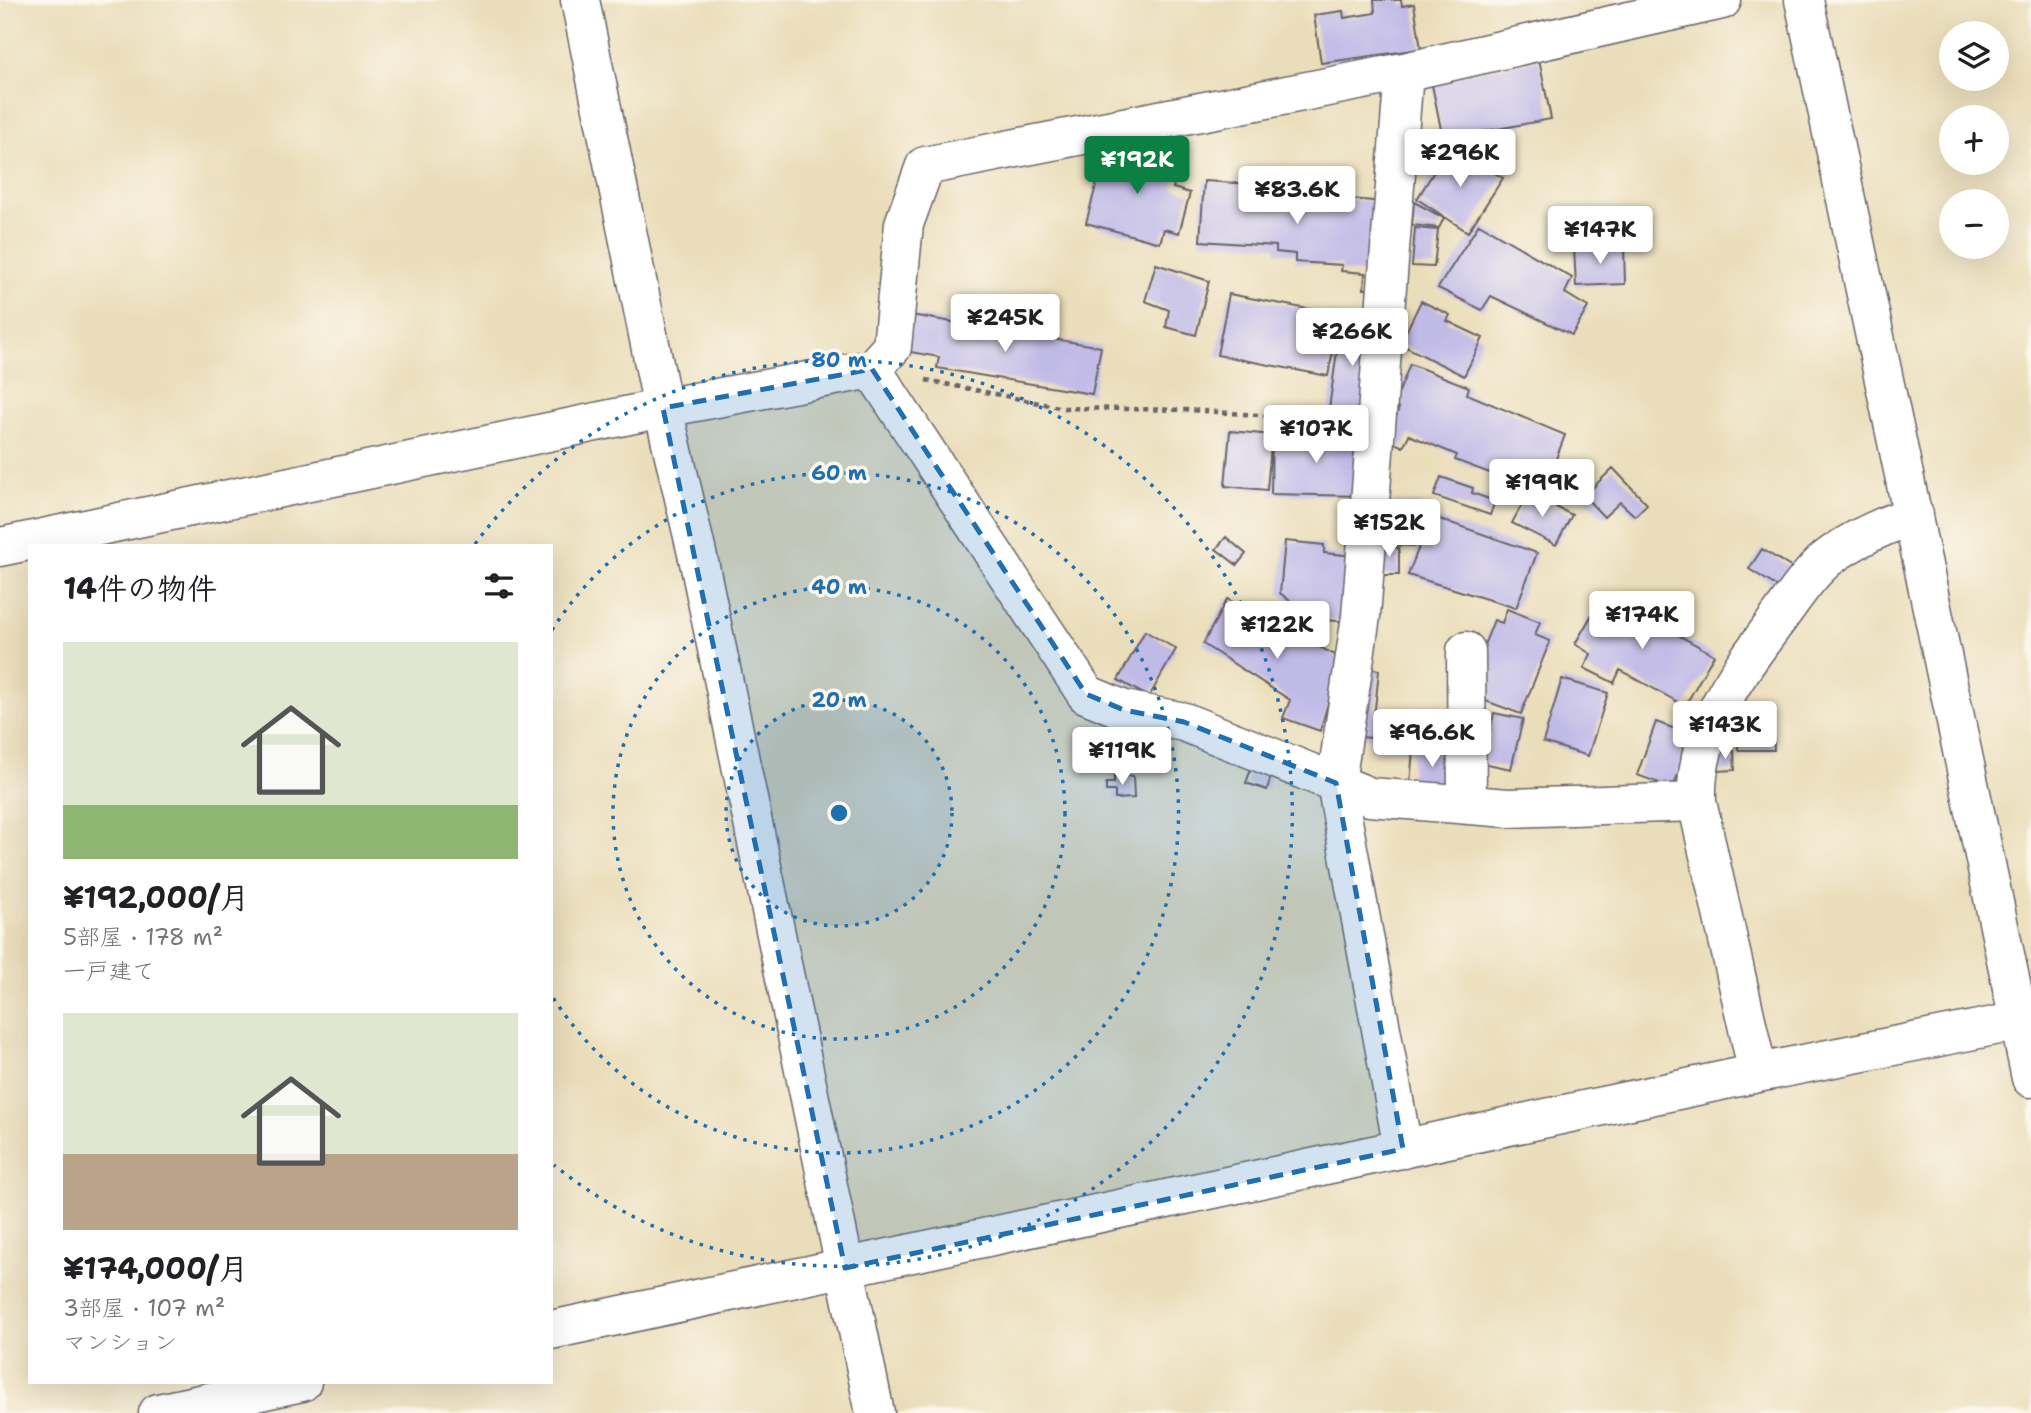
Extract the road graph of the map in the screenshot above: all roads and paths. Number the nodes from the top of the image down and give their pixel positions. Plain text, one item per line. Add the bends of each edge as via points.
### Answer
1 (580, 0) edge
2 (1722, 0) edge
3 (1804, 0) edge
4 (1404, 72) junction
5 (872, 369) junction
6 (663, 408) junction
7 (1377, 423) junction
8 (1914, 515) junction
9 (0, 547) edge
10 (1466, 651) dead end
11 (1336, 783) junction
12 (1697, 802) junction
13 (1468, 805) junction
14 (2019, 1021) junction
15 (1758, 1073) junction
16 (2031, 1078) edge
17 (1404, 1149) junction
18 (845, 1268) junction
19 (553, 1330) edge
20 (293, 1384) edge
21 (158, 1413) edge
22 (875, 1413) edge

1 - 6 street
2 - 4 street
3 - 8 street
4 - 5 street via 925,166 904,224 892,347
4 - 7 street
5 - 6 street
5 - 7 path via 1065,408 1190,410
5 - 11 street via 1086,694 1124,710 1184,722
6 - 9 street
6 - 18 street
7 - 11 street via 1361,616
8 - 12 street via 1878,528 1830,556 1794,597 1730,683 1705,737 1696,778
8 - 14 street
10 - 13 street
11 - 13 street via 1370,797
11 - 17 street
12 - 13 street via 1508,808
12 - 15 street
14 - 15 street
14 - 16 street
15 - 17 street
17 - 18 street
18 - 19 street
18 - 22 street
20 - 21 street

